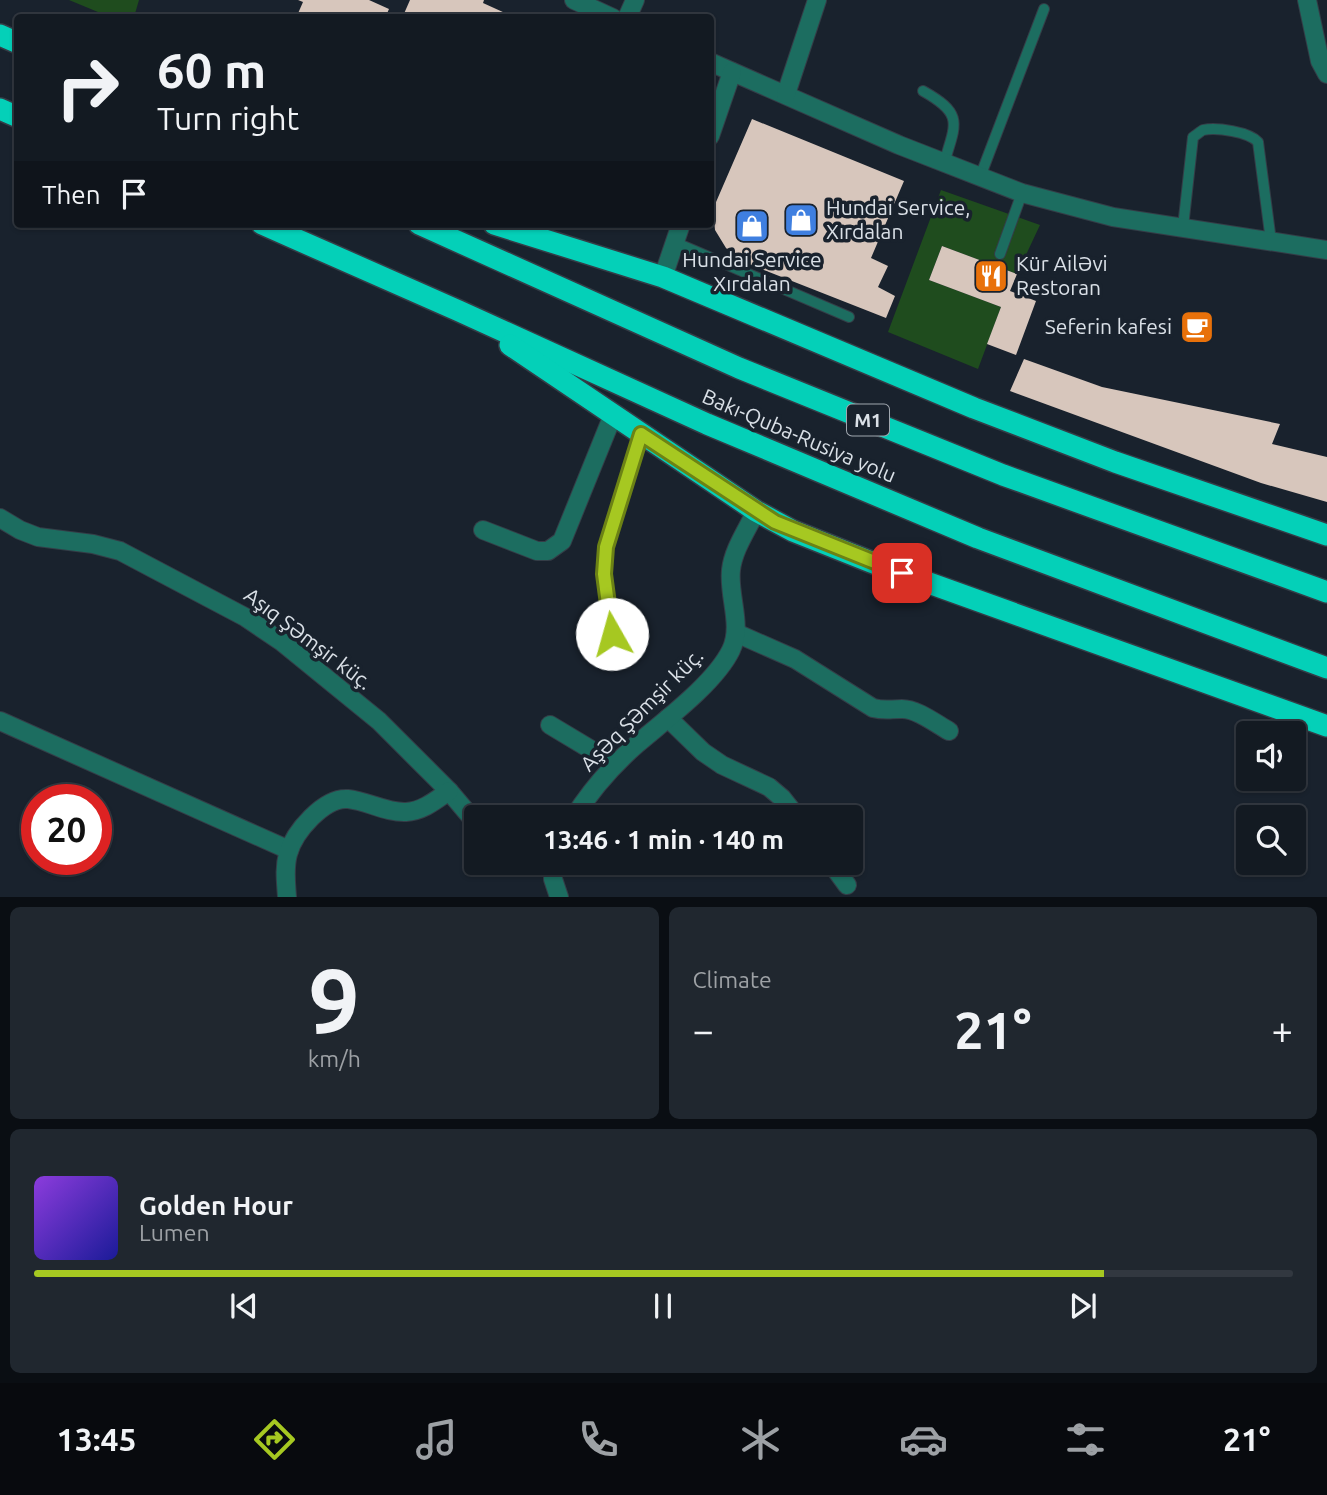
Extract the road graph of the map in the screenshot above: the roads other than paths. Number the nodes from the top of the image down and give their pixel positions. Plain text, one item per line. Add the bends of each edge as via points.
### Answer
1 (574, 0) edge
2 (817, 0) edge
3 (1307, 0) edge
4 (1044, 9) dead end
5 (604, 14) edge
6 (714, 64) edge
7 (733, 72) junction
8 (1327, 74) edge
9 (923, 91) dead end
10 (786, 94) junction
11 (714, 125) edge
12 (944, 163) junction
13 (979, 177) junction
14 (1022, 193) junction
15 (1183, 227) junction
16 (271, 228) edge
17 (428, 228) edge
18 (507, 228) edge
19 (679, 228) edge
20 (1271, 241) junction
21 (674, 242) junction
22 (1327, 250) edge
23 (1000, 254) dead end
24 (663, 277) junction
25 (460, 311) junction
26 (849, 317) dead end
27 (613, 415) junction
28 (641, 434) junction
29 (756, 511) junction
30 (0, 518) edge
31 (483, 530) dead end
32 (1327, 535) edge
33 (1327, 592) edge
34 (736, 633) junction
35 (612, 634) dead end
36 (1327, 668) edge
37 (668, 718) junction
38 (0, 721) edge
39 (550, 725) dead end
40 (1327, 726) edge
41 (948, 731) dead end
42 (615, 764) junction
43 (449, 791) junction
44 (583, 805) edge
45 (788, 805) edge
46 (464, 809) edge
47 (289, 850) junction
48 (553, 875) edge
49 (840, 875) edge
50 (847, 885) dead end
51 (287, 897) edge
52 (559, 897) edge

1 - 5 street
2 - 10 street
3 - 8 street
4 - 13 lane
6 - 7 street
7 - 10 street
7 - 11 street
9 - 12 lane via 952,112 954,128
10 - 12 street
12 - 13 street
13 - 14 street
14 - 15 street via 1113,217
14 - 23 lane
15 - 20 street
15 - 20 lane via 1193,137 1202,130 1237,131 1258,142
16 - 25 highway, Bakı-Quba-Rusiya yolu
17 - 33 highway, Bakı-Quba-Rusiya yolu / M1 via 739,368 965,460
18 - 24 highway
19 - 21 street
20 - 22 street
21 - 24 street
21 - 26 lane
24 - 32 highway via 974,408
25 - 27 highway
25 - 36 highway, Bakı-Quba-Rusiya yolu via 707,424 978,538
27 - 28 highway
27 - 31 street via 562,541 548,551 537,551
28 - 29 highway
28 - 35 lane via 606,547 604,574
29 - 34 street, Aşəq Şəmşir küç. via 731,571
29 - 40 highway via 876,564
30 - 43 street, Aşıq Şəmşir küç. via 38,537 120,551 245,617 379,720
34 - 37 street, Aşəq Şəmşir küç. via 721,666
34 - 41 street via 795,659 873,708 903,709
37 - 42 street, Aşəq Şəmşir küç.
37 - 45 street via 713,758 769,787
38 - 47 street
39 - 42 street
42 - 44 street, Aşəq Şəmşir küç.
43 - 46 street, Aşıq Şəmşir küç.
43 - 47 street via 425,807 405,812 346,799 331,801 319,808
47 - 51 street
48 - 52 street
49 - 50 street

